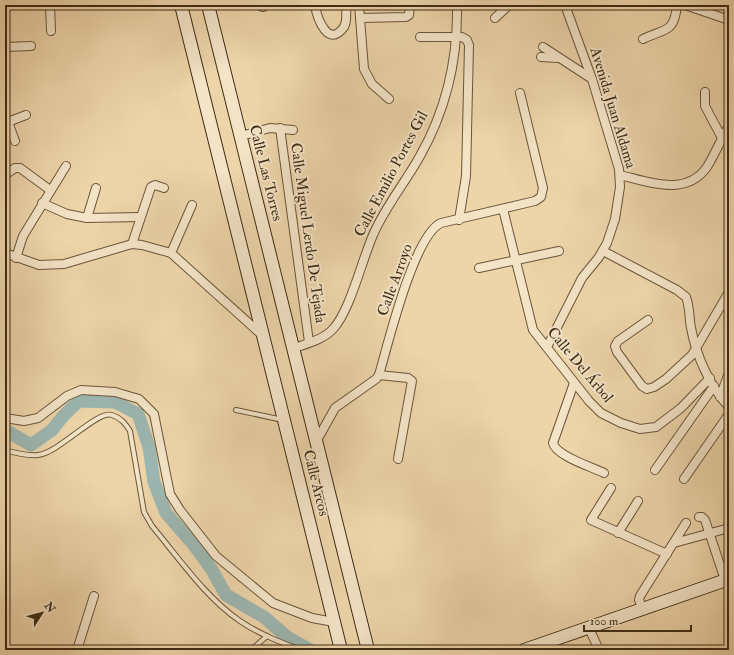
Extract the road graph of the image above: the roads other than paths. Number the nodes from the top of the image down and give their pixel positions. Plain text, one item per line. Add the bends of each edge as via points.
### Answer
1 (50, 5) edge
2 (181, 5) edge
3 (208, 5) edge
4 (315, 5) edge
5 (347, 5) edge
6 (359, 5) edge
7 (410, 5) edge
8 (457, 5) edge
9 (509, 5) edge
10 (564, 5) edge
11 (677, 5) edge
12 (685, 5) edge
13 (361, 18) junction
14 (495, 18) dead end
15 (729, 20) edge
16 (51, 31) dead end
17 (420, 37) dead end
18 (458, 37) junction
19 (642, 39) dead end
20 (31, 46) dead end
21 (543, 47) dead end
22 (5, 48) edge
23 (540, 57) dead end
24 (560, 58) junction
25 (592, 79) junction
26 (705, 92) dead end
27 (520, 93) dead end
28 (389, 99) dead end
29 (26, 115) dead end
30 (7, 123) edge
31 (729, 126) edge
32 (280, 128) junction
33 (293, 130) dead end
34 (241, 136) junction
35 (722, 138) junction
36 (15, 141) dead end
37 (66, 166) dead end
38 (620, 175) junction
39 (5, 176) edge
40 (96, 188) dead end
41 (164, 188) dead end
42 (50, 190) junction
43 (42, 203) junction
44 (192, 205) dead end
45 (503, 209) junction
46 (140, 217) junction
47 (86, 218) junction
48 (459, 220) junction
49 (132, 244) junction
50 (559, 251) dead end
51 (603, 251) junction
52 (5, 253) edge
53 (172, 253) junction
54 (16, 258) junction
55 (514, 259) junction
56 (479, 268) dead end
57 (729, 292) edge
58 (648, 320) dead end
59 (263, 336) junction
60 (309, 342) junction
61 (547, 347) junction
62 (292, 349) junction
63 (696, 349) junction
64 (729, 373) edge
65 (378, 375) junction
66 (712, 382) junction
67 (574, 383) junction
68 (720, 397) junction
69 (729, 407) edge
70 (236, 410) dead end
71 (729, 414) edge
72 (5, 418) edge
73 (283, 420) junction
74 (316, 443) junction
75 (5, 450) edge
76 (398, 459) dead end
77 (654, 470) dead end
78 (604, 473) dead end
79 (684, 479) dead end
80 (611, 488) dead end
81 (638, 501) dead end
82 (699, 517) dead end
83 (686, 522) dead end
84 (729, 528) edge
85 (618, 532) junction
86 (709, 535) junction
87 (674, 544) junction
88 (667, 554) junction
89 (727, 579) edge
90 (94, 596) dead end
91 (643, 610) junction
92 (334, 622) junction
93 (590, 628) junction
94 (267, 636) junction
95 (367, 648) edge
96 (77, 650) edge
97 (251, 650) edge
98 (301, 650) edge
99 (341, 650) edge
100 (524, 650) edge
101 (598, 650) edge

1 - 16 street
2 - 59 main road
3 - 34 main road, Calle Las Torres
4 - 5 street via 317,17 325,31 336,34 346,22
6 - 13 street
7 - 13 street via 409,15 406,17
8 - 18 street, Calle Emilio Portes Gil
9 - 14 street
10 - 25 street, Avenida Juan Aldama
11 - 19 street via 671,27
12 - 15 street
13 - 28 street via 366,75
17 - 18 street
18 - 48 street via 467,40 469,47 466,176
18 - 60 street, Calle Emilio Portes Gil via 452,74 426,145 375,230 340,320 327,334
20 - 22 street
21 - 24 street
23 - 24 street
24 - 25 street
25 - 38 street, Avenida Juan Aldama
26 - 35 street via 705,106
27 - 45 street, Calle Arroyo via 542,193 535,201
29 - 30 street
30 - 36 street
31 - 35 street
32 - 33 street
32 - 34 street via 270,128
32 - 60 street, Calle Miguel Lerdo De Tejada
34 - 62 main road, Calle Las Torres
35 - 38 street via 708,165 699,177 690,183 669,186
37 - 42 street
38 - 51 street, Avenida Juan Aldama via 615,219
39 - 42 street via 15,168 20,168
40 - 47 street
41 - 46 street via 155,185 151,187
42 - 43 street
43 - 47 street via 67,214
43 - 54 street via 23,236
44 - 53 street
45 - 48 street, Calle Arroyo
45 - 55 street, Calle Del Árbol
46 - 47 street
46 - 49 street
48 - 65 street, Calle Arroyo via 433,227 420,250 410,272
49 - 53 street
49 - 54 street via 64,264 38,265
50 - 55 street
51 - 61 street, Avenida Juan Aldama via 582,278
51 - 63 street via 686,297
52 - 54 street
53 - 59 street
55 - 56 street
55 - 61 street, Calle Del Árbol via 532,325 536,335
57 - 63 street
58 - 63 street via 618,341 615,346 616,352 644,388 654,387 666,379 684,365
59 - 73 main road, Calle Arcos
60 - 62 street, Calle Emilio Portes Gil
61 - 67 street, Calle Del Árbol
62 - 74 main road, Calle Arcos
63 - 66 street
64 - 68 street
65 - 74 street via 335,408
65 - 76 street via 408,378 412,382
66 - 67 street, Calle Del Árbol via 656,427 645,429 621,423 601,413
66 - 68 street
66 - 77 street
67 - 78 street via 553,445 559,453
68 - 69 street
70 - 73 lane
71 - 79 street
72 - 92 street via 24,421 38,418 67,396 81,390 115,392 139,399 154,414 170,494 216,556 273,603 312,618
73 - 92 main road, Calle Arcos
74 - 95 main road, Calle Arcos
75 - 94 lane via 18,454 39,455 56,448 101,416 111,414 122,420 130,431 144,512 152,526 215,601 240,621
80 - 85 street via 591,518 593,522
81 - 85 street
82 - 86 street via 705,520
83 - 87 street
84 - 86 street
85 - 88 street
86 - 87 street
86 - 89 street
87 - 88 street
88 - 91 street via 640,596
89 - 91 main road
90 - 96 street
91 - 93 main road
92 - 99 main road, Calle Arcos
93 - 100 main road
93 - 101 street
94 - 97 lane
94 - 98 lane

